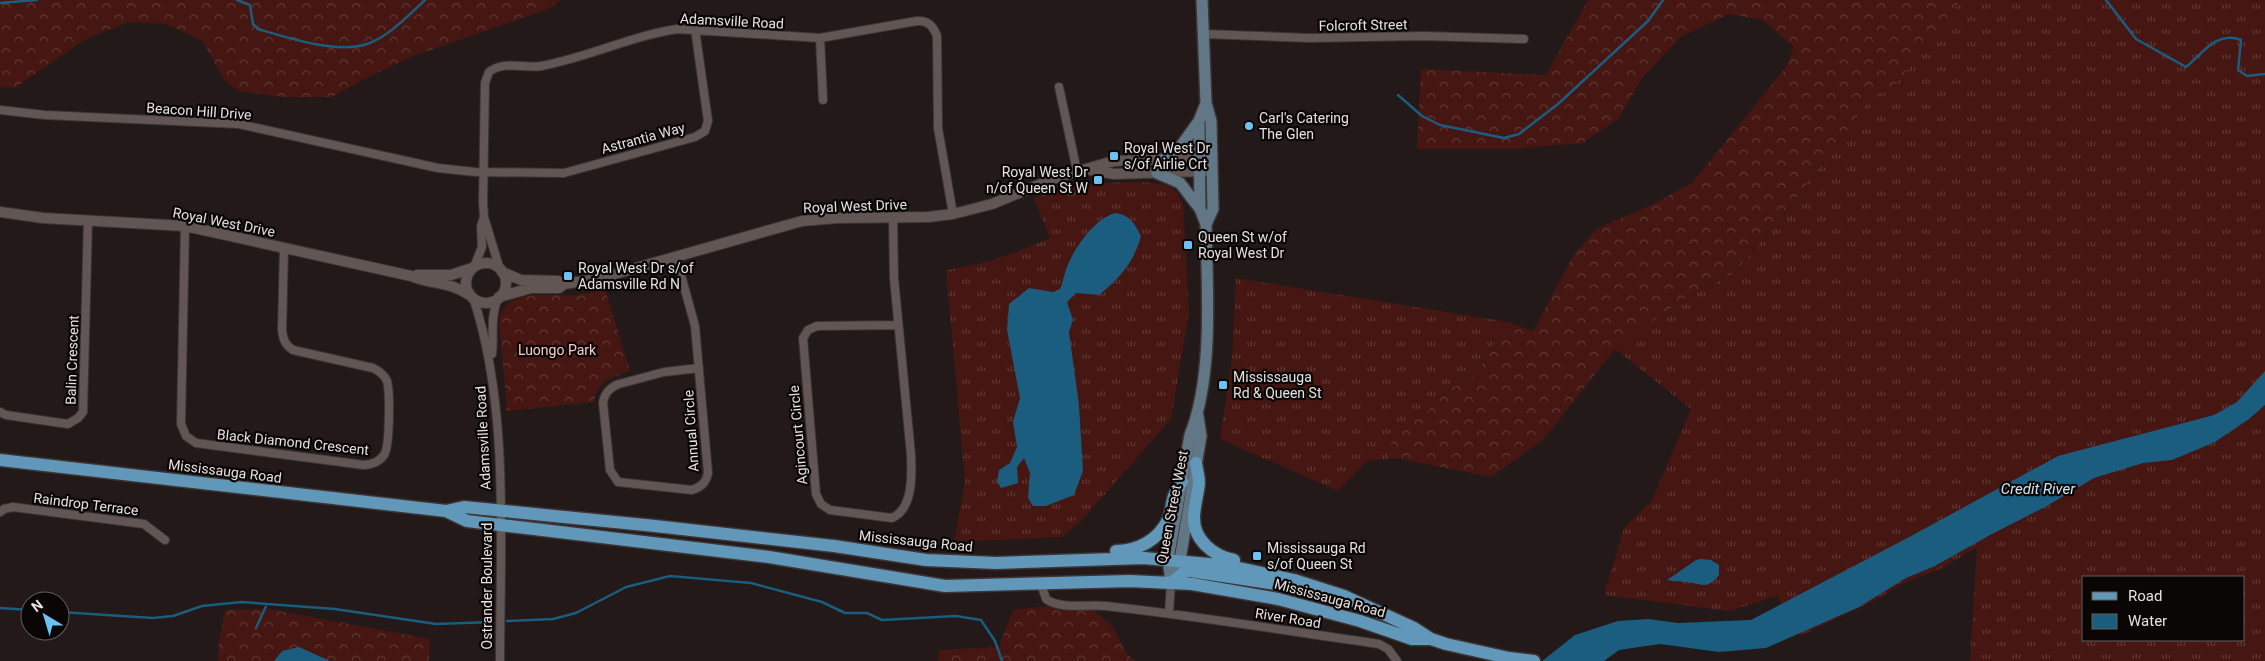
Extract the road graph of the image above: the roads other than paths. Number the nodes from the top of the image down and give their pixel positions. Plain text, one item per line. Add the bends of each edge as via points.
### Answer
1 (1202, 0) edge
2 (695, 29) junction
3 (1204, 34) junction
4 (820, 38) junction
5 (1524, 39) dead end
6 (1059, 87) dead end
7 (822, 100) dead end
8 (1206, 103) junction
9 (0, 110) edge
10 (1199, 121) junction
11 (1212, 157) junction
12 (1164, 158) junction
13 (1199, 158) junction
14 (1088, 169) junction
15 (1077, 171) junction
16 (1212, 171) junction
17 (483, 172) junction
18 (1200, 172) junction
19 (1157, 173) junction
20 (1200, 209) junction
21 (0, 212) edge
22 (953, 214) junction
23 (484, 216) junction
24 (892, 218) junction
25 (88, 220) junction
26 (1206, 224) junction
27 (185, 226) junction
28 (284, 248) junction
29 (676, 257) junction
30 (473, 267) junction
31 (501, 271) junction
32 (411, 276) junction
33 (564, 284) junction
34 (472, 297) junction
35 (498, 298) junction
36 (898, 325) junction
37 (491, 364) junction
38 (699, 368) junction
39 (0, 412) edge
40 (1198, 416) junction
41 (0, 460) edge
42 (1196, 464) junction
43 (1182, 482) junction
44 (0, 512) edge
45 (500, 518) junction
46 (165, 540) dead end
47 (1082, 559) junction
48 (1174, 560) junction
49 (1294, 580) junction
50 (1172, 583) junction
51 (1041, 584) junction
52 (1316, 586) junction
53 (1169, 613) junction
54 (1431, 639) junction
55 (500, 661) edge
56 (1397, 661) edge
57 (1534, 661) edge

1 - 3 main road, Queen Street West
2 - 4 street, Adamsville Road
2 - 17 street, Adamsville Road via 656,33 542,66 493,69 485,83
2 - 17 street, Astrantia Way via 708,121 701,134 564,173
3 - 5 street, Folcroft Street
3 - 8 main road, Queen Street West
4 - 7 street
4 - 22 street, Adamsville Road via 916,21 927,22 934,28 937,36 938,128
6 - 15 street
8 - 10 main road, Queen Street West
8 - 11 main road, Queen Street West via 1211,121
9 - 17 street, Beacon Hill Drive via 239,124 438,168
10 - 12 main road via 1182,146
10 - 13 main road, Queen Street West
11 - 13 street, Royal West Drive
11 - 16 main road, Queen Street West
12 - 13 street, Royal West Drive
12 - 14 street, Royal West Drive via 1114,161
13 - 18 main road, Queen Street West
14 - 15 street, Royal West Drive
14 - 19 street, Royal West Drive via 1114,174
15 - 22 street, Royal West Drive via 1034,185 992,204
16 - 18 street, Royal West Drive
16 - 26 main road, Queen Street West via 1213,208
17 - 23 street, Adamsville Road
18 - 19 street, Royal West Drive
18 - 20 main road, Queen Street West
19 - 20 main road via 1180,183
20 - 26 main road, Queen Street West
21 - 25 street, Royal West Drive
22 - 24 street, Royal West Drive
23 - 30 street, Adamsville Road via 482,247
23 - 31 street, Adamsville Road
24 - 29 street, Royal West Drive via 802,221
24 - 36 street, Agincourt Circle
25 - 27 street, Royal West Drive
25 - 39 street, Balin Crescent via 83,412 68,424
26 - 40 main road, Queen Street West via 1207,331
27 - 28 street, Royal West Drive
27 - 28 street, Black Diamond Crescent via 180,424 186,436 196,443 374,464 388,448 388,383 373,368 288,347 282,330
28 - 32 street, Royal West Drive
29 - 33 street, Royal West Drive
29 - 38 street, Annual Circle via 693,318
30 - 31 street via 488,263
30 - 32 street, Royal West Drive via 451,274
30 - 34 street via 466,279
31 - 33 street, Royal West Drive via 521,280
31 - 35 street via 504,288
32 - 34 street, Royal West Drive via 451,285
33 - 35 street, Royal West Drive via 559,288 521,290
34 - 35 street via 482,302
34 - 37 street, Adamsville Road via 482,322
35 - 37 street, Adamsville Road via 493,309
36 - 36 street, Agincourt Circle via 817,326 808,330 803,338 816,494 818,502 825,508 887,519 903,511 911,464
37 - 45 street, Adamsville Road via 498,438
38 - 38 street, Annual Circle via 708,473 705,482 692,490 618,482 610,470 603,403 606,394 614,386 628,382 664,372
40 - 42 main road, Queen Street West via 1201,436
40 - 43 main road, Queen Street West via 1190,435
41 - 45 main road, Mississauga Road via 446,512 464,507
42 - 48 main road, Queen Street West
42 - 49 main road via 1199,482 1194,524 1203,542 1215,554 1283,570
43 - 47 main road via 1173,497 1168,520 1156,536 1130,550 1088,552
43 - 48 main road, Queen Street West
44 - 46 street, Raindrop Terrace via 13,507 144,524
45 - 47 main road, Mississauga Road via 664,527 926,560
45 - 51 main road, Mississauga Road via 945,586
45 - 55 street, Ostrander Boulevard
47 - 48 main road, Mississauga Road
48 - 49 main road, Mississauga Road via 1238,567
48 - 50 main road, Queen Street West
49 - 52 main road, Mississauga Road
50 - 51 main road, Mississauga Road
50 - 52 main road via 1183,572 1190,571 1299,588
50 - 53 street
50 - 54 main road, Mississauga Road via 1278,599 1412,639
51 - 53 street, River Road via 1046,599 1063,604
52 - 54 main road, Mississauga Road via 1380,612
53 - 56 street, River Road via 1379,644 1388,649
54 - 57 main road, Mississauga Road via 1468,650

